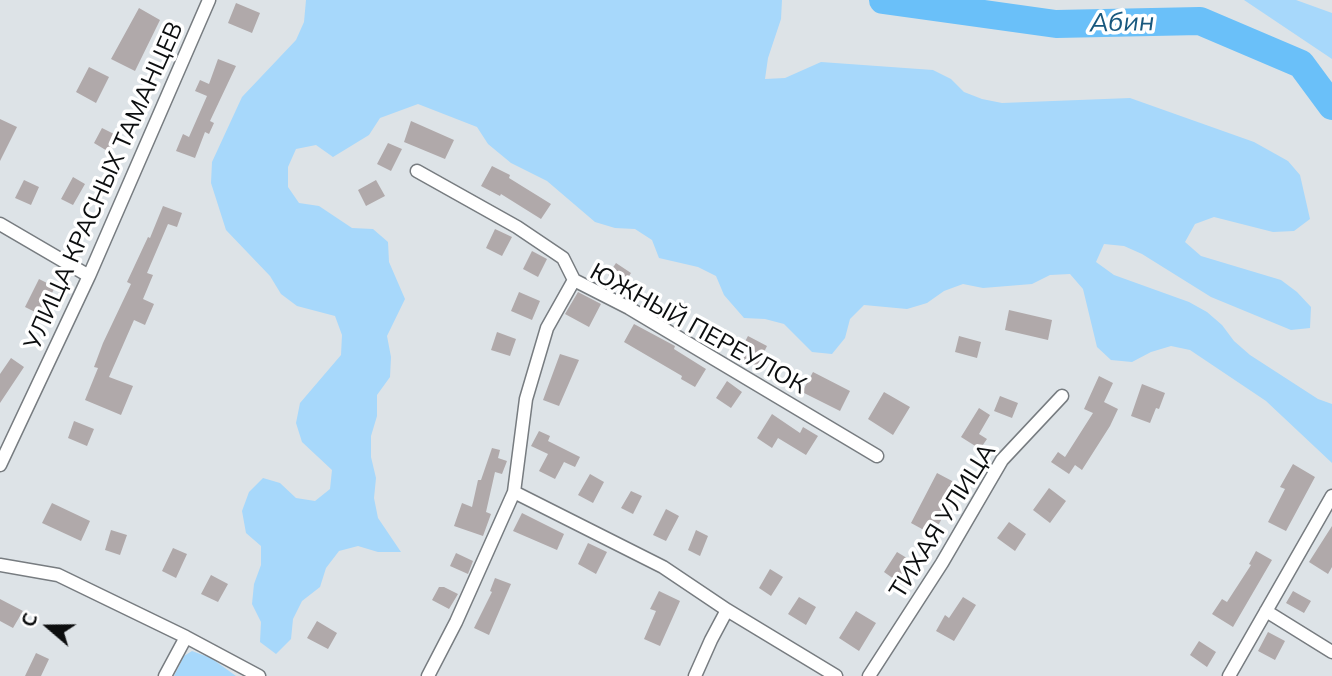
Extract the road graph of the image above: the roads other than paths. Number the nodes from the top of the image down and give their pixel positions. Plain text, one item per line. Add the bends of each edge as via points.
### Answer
1 (209, 0) edge
2 (418, 170) dead end
3 (0, 224) edge
4 (89, 276) junction
5 (574, 280) junction
6 (1062, 396) dead end
7 (877, 456) dead end
8 (0, 465) edge
9 (514, 492) junction
10 (1332, 496) edge
11 (0, 565) edge
12 (727, 610) junction
13 (1266, 611) junction
14 (186, 636) junction
15 (1332, 652) edge
16 (166, 676) edge
17 (258, 676) edge
18 (428, 676) edge
19 (695, 676) edge
20 (836, 676) edge
21 (869, 676) edge
22 (1229, 676) edge

1 - 4 street, УЛИЦА КРАСНЫХ ТАМАНЦЕВ
2 - 5 street via 563,258
3 - 4 street
4 - 8 street, УЛИЦА КРАСНЫХ ТАМАНЦЕВ
5 - 7 street, ЮЖНЫЙ ПЕРЕУЛОК
5 - 9 street, ЮЖНЫЙ ПЕРЕУЛОК via 547,328 526,399
6 - 21 street, ТИХАЯ УЛИЦА via 1002,460
9 - 12 street via 663,567
9 - 18 street, ЮЖНЫЙ ПЕРЕУЛОК
10 - 13 street
11 - 14 street via 58,575
12 - 19 street
12 - 20 street
13 - 15 street
13 - 22 street
14 - 16 street
14 - 17 street

